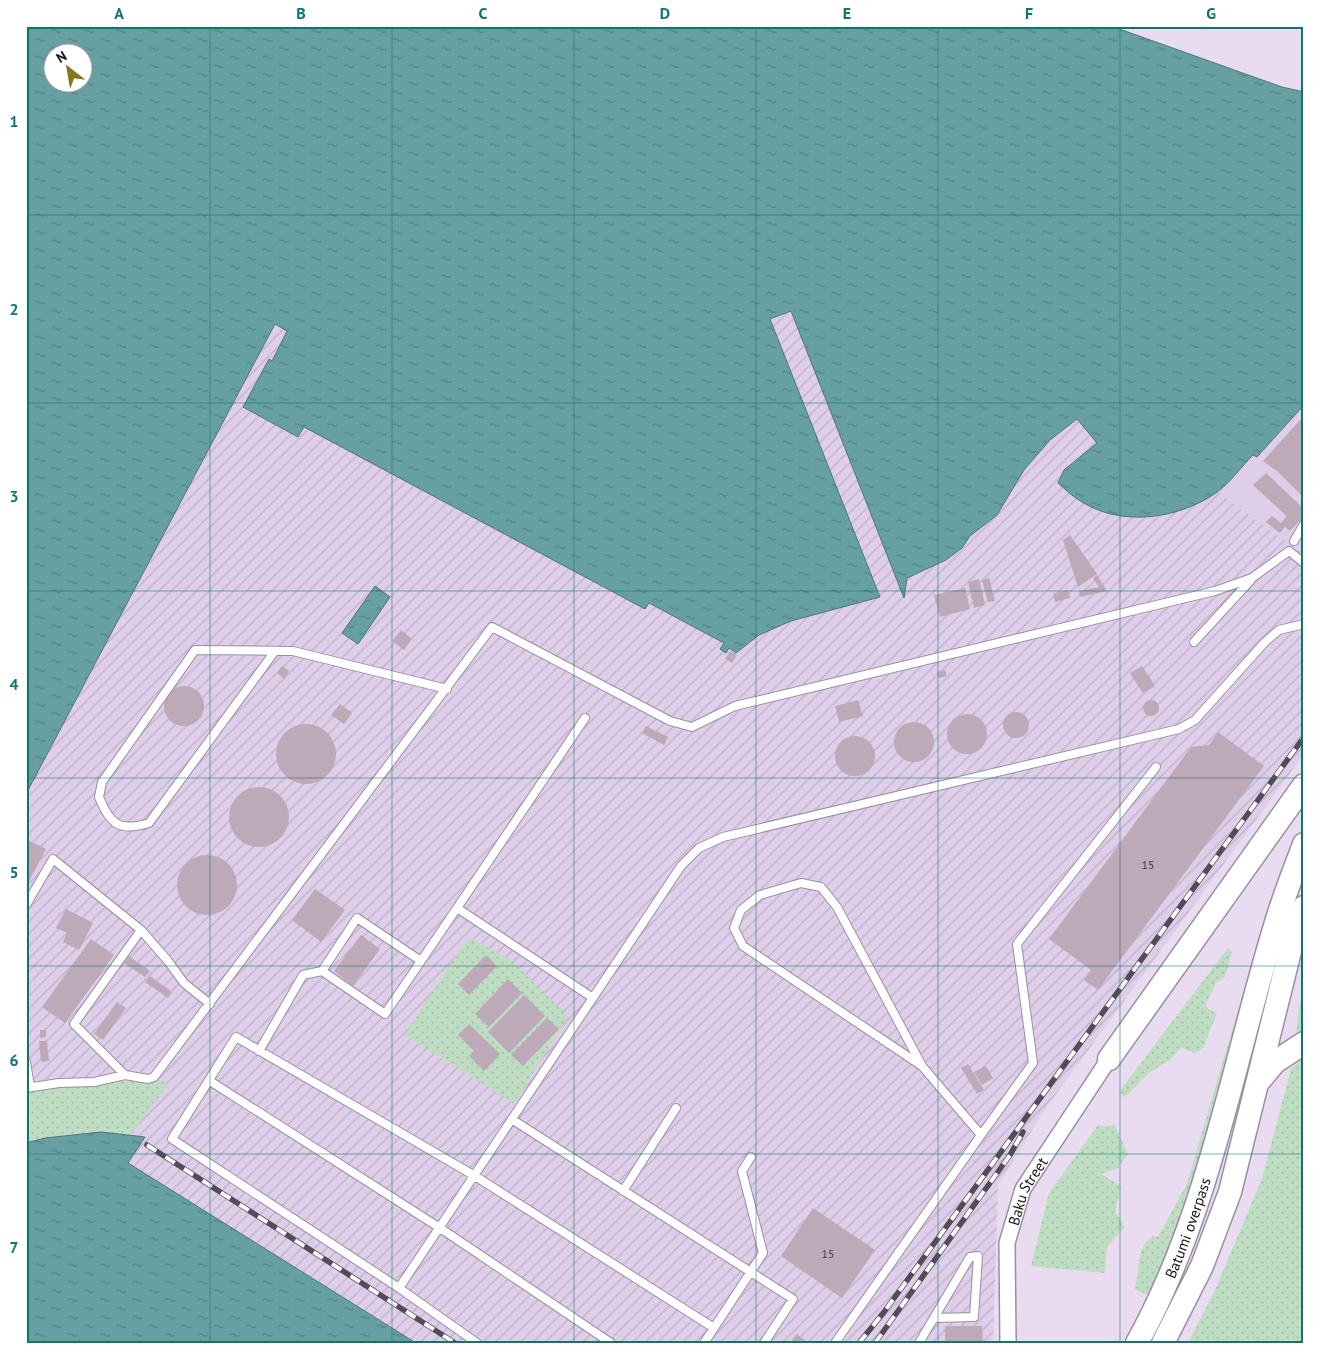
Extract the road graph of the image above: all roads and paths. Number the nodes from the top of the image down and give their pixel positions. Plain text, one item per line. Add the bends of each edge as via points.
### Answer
1 (1304, 524) edge
2 (1294, 542) dead end
3 (1304, 563) edge
4 (1252, 578) junction
5 (1304, 624) edge
6 (1194, 642) dead end
7 (275, 651) junction
8 (446, 688) junction
9 (585, 718) dead end
10 (1156, 767) dead end
11 (1304, 785) edge
12 (1304, 844) edge
13 (26, 905) edge
14 (1304, 907) edge
15 (457, 908) junction
16 (141, 930) junction
17 (421, 961) junction
18 (322, 971) junction
19 (593, 998) junction
20 (210, 1004) junction
21 (1304, 1043) edge
22 (259, 1051) junction
23 (1109, 1060) joint
24 (26, 1062) edge
25 (922, 1066) junction
26 (125, 1075) junction
27 (1259, 1080) junction
28 (210, 1081) junction
29 (28, 1087) edge
30 (676, 1108) dead end
31 (513, 1120) junction
32 (981, 1135) junction
33 (751, 1157) dead end
34 (475, 1176) junction
35 (623, 1191) junction
36 (440, 1228) junction
37 (751, 1272) junction
38 (399, 1288) junction
39 (934, 1318) junction
40 (714, 1328) junction
41 (477, 1343) edge
42 (611, 1343) edge
43 (704, 1343) edge
44 (764, 1343) edge
45 (835, 1343) edge
46 (919, 1343) edge
47 (1008, 1343) edge
48 (1137, 1343) edge
49 (1163, 1343) edge

1 - 2 lane
3 - 4 lane via 1289,551
4 - 6 lane
4 - 8 lane via 1206,593 736,706 692,726 670,721 492,627
5 - 19 lane via 1278,630 1195,720 1179,729 723,837 699,848 681,866
7 - 7 lane via 149,823 132,829 114,822 99,797 102,782 195,650
7 - 8 lane via 293,651
8 - 20 lane
9 - 15 lane
10 - 32 lane via 1017,944 1033,1063
11 - 23 main road
12 - 48 main road, Batumi overpass via 1275,926 1209,1171 1185,1240
13 - 16 lane via 53,859
14 - 27 main road via 1295,931
15 - 17 lane
15 - 19 lane
16 - 20 lane via 184,983
16 - 26 lane via 74,1024
17 - 18 lane via 358,918
17 - 18 lane via 385,1014
18 - 22 lane via 303,975
19 - 31 lane
20 - 26 lane via 154,1077
21 - 27 main road via 1275,1062
22 - 28 lane via 236,1037
22 - 34 lane
23 - 47 street, Baku Street via 1023,1189 1007,1243
24 - 29 lane
25 - 25 lane via 743,946 734,928 741,910 760,895 784,888 800,884 821,887 837,907
25 - 32 lane
26 - 29 lane via 94,1082
27 - 49 main road, Batumi overpass via 1230,1192 1202,1266
28 - 36 lane
28 - 38 lane via 172,1139
30 - 35 lane
31 - 34 lane
31 - 35 lane
32 - 45 lane
33 - 37 lane via 742,1171 763,1253
34 - 36 lane
34 - 40 lane
35 - 37 lane
36 - 38 lane
36 - 42 lane
37 - 40 lane
37 - 44 lane via 793,1300
38 - 41 lane
39 - 39 lane via 970,1257 978,1256 974,1318
39 - 46 lane
40 - 43 lane

